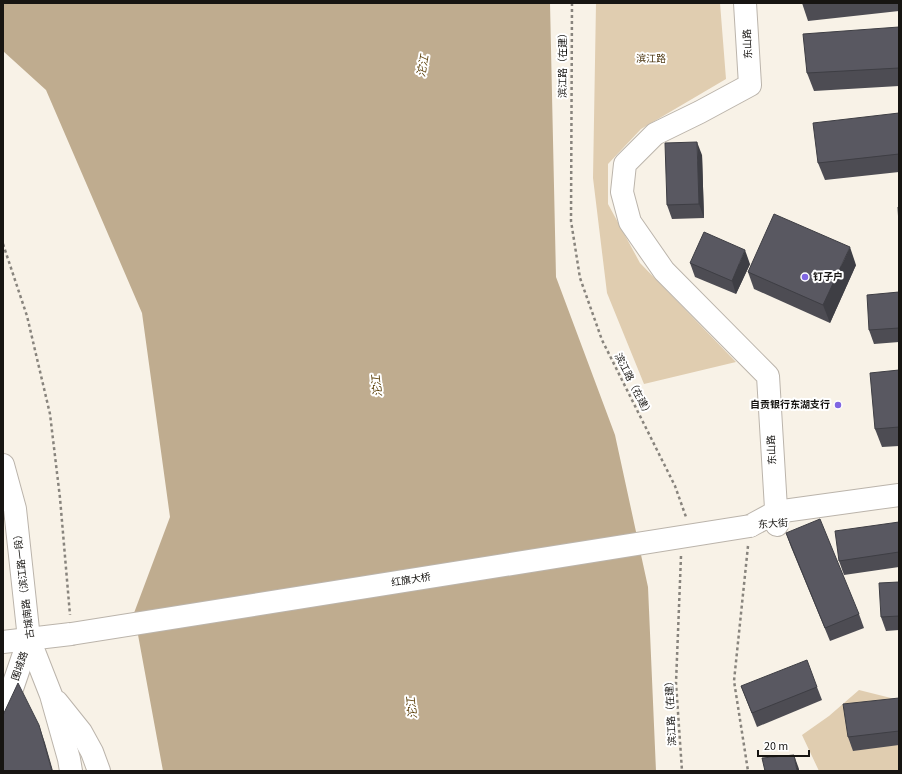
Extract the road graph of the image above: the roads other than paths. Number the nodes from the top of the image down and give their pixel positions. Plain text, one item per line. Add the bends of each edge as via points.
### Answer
1 (746, 3) edge
2 (3, 465) edge
3 (899, 495) edge
4 (899, 507) edge
5 (776, 519) junction
6 (750, 526) joint
7 (29, 639) junction
8 (3, 642) edge
9 (51, 695) junction
10 (3, 715) edge
11 (71, 771) edge
12 (99, 771) edge

1 - 5 street, 东山路 via 750,85 655,134 625,164 622,192 630,222 664,271 768,376
2 - 7 street, 古城南路（滨江路一段） via 15,509
3 - 5 street, 东大街
4 - 5 street, 东大街
5 - 6 street, 东大街
6 - 7 street, 红旗大桥, bridge
7 - 8 street, 红旗大桥
7 - 9 street, 古城南路（滨江路一段）
7 - 10 street, 围城路
9 - 11 street, 古城南路（滨江路一段）
9 - 12 street via 81,732

